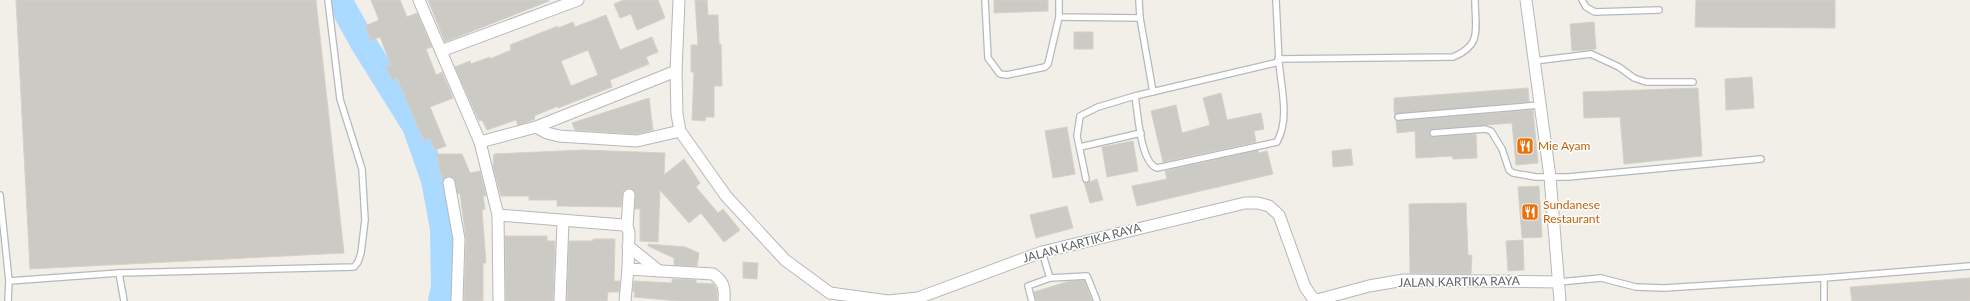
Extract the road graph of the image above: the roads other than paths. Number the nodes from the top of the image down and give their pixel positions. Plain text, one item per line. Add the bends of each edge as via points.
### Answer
1 (328, 0) edge
2 (419, 0) edge
3 (578, 0) edge
4 (679, 0) edge
5 (985, 0) edge
6 (1059, 0) edge
7 (1139, 0) edge
8 (1276, 0) edge
9 (1475, 0) edge
10 (1526, 0) edge
11 (1582, 0) edge
12 (1659, 10) dead end
13 (1059, 17) junction
14 (1140, 18) junction
15 (441, 51) junction
16 (1278, 60) junction
17 (1534, 61) junction
18 (676, 71) junction
19 (1693, 82) dead end
20 (1153, 92) junction
21 (1136, 96) junction
22 (1540, 105) junction
23 (1398, 117) dead end
24 (536, 127) junction
25 (680, 131) junction
26 (1141, 133) junction
27 (1433, 133) dead end
28 (480, 142) junction
29 (1080, 147) junction
30 (1761, 159) dead end
31 (1550, 176) junction
32 (1086, 179) dead end
33 (448, 184) dead end
34 (0, 195) edge
35 (629, 195) dead end
36 (498, 215) junction
37 (563, 220) junction
38 (627, 227) junction
39 (2, 230) edge
40 (628, 246) junction
41 (1042, 252) junction
42 (1970, 266) edge
43 (628, 269) junction
44 (660, 271) junction
45 (119, 273) junction
46 (1050, 278) junction
47 (1824, 278) junction
48 (9, 281) junction
49 (1559, 282) junction
50 (829, 297) edge
51 (8, 301) edge
52 (124, 301) edge
53 (457, 301) edge
54 (499, 301) edge
55 (560, 301) edge
56 (625, 301) edge
57 (724, 301) edge
58 (1032, 301) edge
59 (1097, 301) edge
60 (1560, 301) edge
61 (1824, 301) edge

1 - 45 lane via 340,99 362,169 365,220 358,262 354,267
2 - 15 street
3 - 15 street
4 - 18 street, JALAN KARTIKA RAYA
5 - 13 lane via 988,58 1000,74 1007,75 1048,64
6 - 13 lane
7 - 14 lane
8 - 16 lane
9 - 16 lane via 1475,38 1472,46 1453,57
10 - 17 street
11 - 12 lane via 1586,7 1595,12
13 - 14 lane
14 - 20 lane
15 - 28 street
16 - 20 lane
16 - 26 lane via 1284,115 1283,131 1277,142 1157,168 1147,159
17 - 19 lane via 1590,54 1646,82
17 - 22 street
18 - 24 street
18 - 25 street, JALAN KARTIKA RAYA
20 - 21 lane
21 - 26 lane
21 - 29 lane via 1098,107 1080,116 1077,136
22 - 23 lane
22 - 31 street
24 - 25 street via 547,134 559,136 637,141
24 - 28 street
25 - 50 street, JALAN KARTIKA RAYA via 737,208 785,260
26 - 29 lane
27 - 31 lane via 1485,129 1491,131 1513,173 1536,177
28 - 36 street
29 - 32 lane
30 - 31 lane via 1568,177
31 - 49 street
33 - 53 street via 460,240
34 - 39 lane
35 - 38 street
36 - 37 street
36 - 54 street
37 - 38 street
37 - 55 street
38 - 40 street
39 - 48 lane
40 - 43 street
40 - 44 street
41 - 46 lane
41 - 49 street, JALAN KARTIKA RAYA via 1245,203 1258,203 1269,206 1279,215 1305,287 1317,300 1404,280
41 - 50 street, JALAN KARTIKA RAYA via 918,298 888,301
42 - 47 lane
43 - 44 street
43 - 56 street
44 - 57 street via 713,274 725,287
45 - 48 lane
45 - 52 lane
46 - 58 lane via 1028,286
46 - 59 lane via 1088,276
47 - 49 lane via 1664,288 1636,287 1602,278
47 - 61 lane
48 - 51 lane
49 - 60 street

